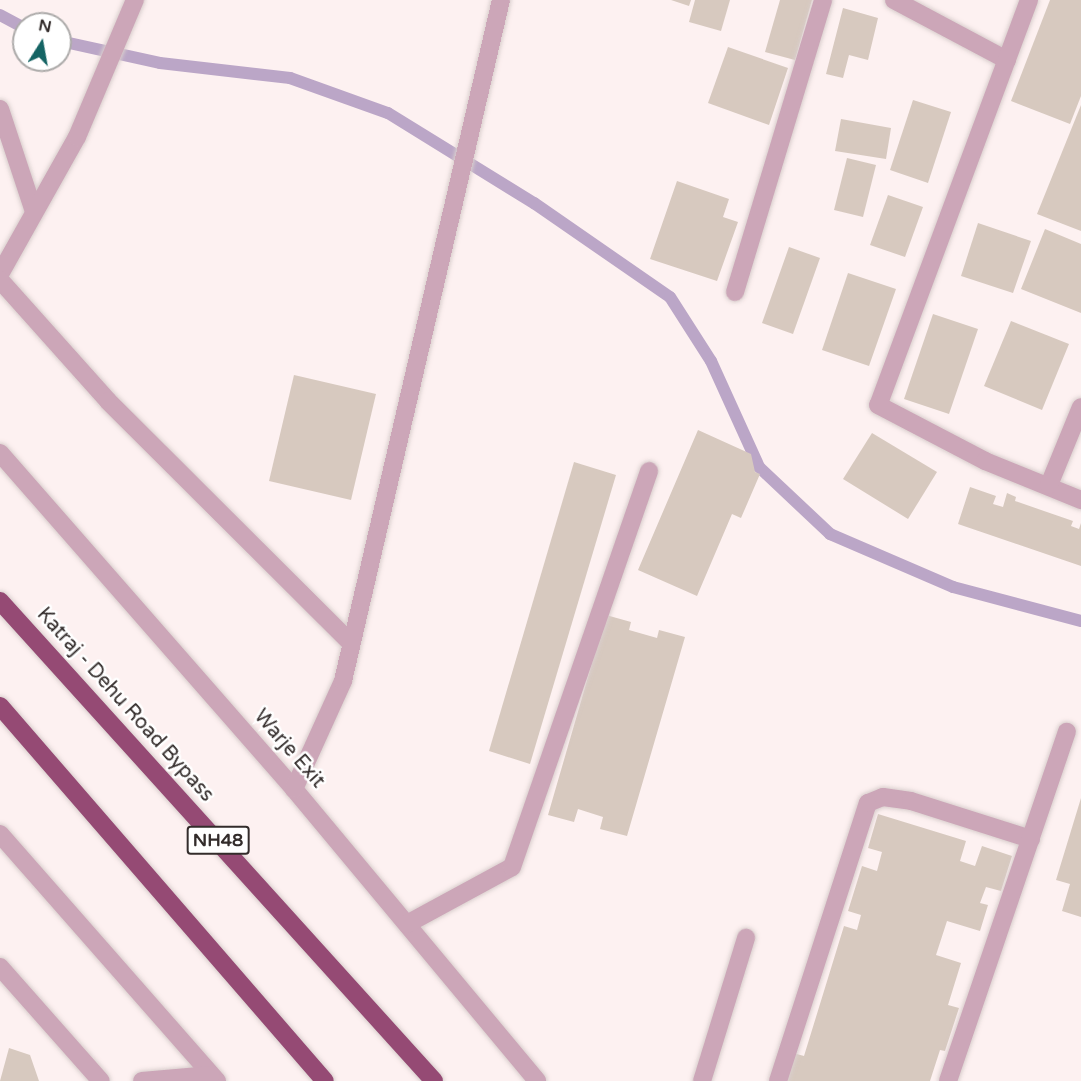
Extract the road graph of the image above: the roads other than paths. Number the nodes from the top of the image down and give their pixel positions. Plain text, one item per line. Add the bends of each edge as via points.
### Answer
1 (135, 0) edge
2 (501, 0) edge
3 (823, 0) edge
4 (894, 0) edge
5 (1029, 0) edge
6 (1007, 60) junction
7 (0, 109) edge
8 (34, 212) junction
9 (0, 274) edge
10 (0, 280) edge
11 (735, 292) dead end
12 (1081, 407) edge
13 (0, 453) edge
14 (650, 471) dead end
15 (1049, 485) junction
16 (1081, 500) edge
17 (0, 601) edge
18 (351, 643) junction
19 (0, 706) edge
20 (1067, 732) dead end
21 (294, 789) junction
22 (0, 834) edge
23 (1031, 839) junction
24 (407, 924) junction
25 (746, 938) dead end
26 (0, 967) edge
27 (214, 1078) edge
28 (101, 1081) edge
29 (142, 1081) edge
30 (325, 1081) edge
31 (434, 1081) edge
32 (537, 1081) edge
33 (702, 1081) edge
34 (778, 1081) edge
35 (948, 1081) edge

1 - 8 street via 77,137
2 - 18 street
3 - 11 street
4 - 6 street
5 - 6 street
6 - 15 street via 878,405 985,461
7 - 8 street
8 - 9 street
10 - 18 street via 108,401
12 - 15 street
13 - 21 street, Warje Exit
14 - 24 street via 512,867
15 - 16 street
17 - 31 highway, Katraj - Dehu Road Bypass / NH48
18 - 21 street via 343,681
19 - 30 highway
20 - 23 street
21 - 24 street, Warje Exit
22 - 27 street
23 - 34 street via 911,801 883,797 868,803
23 - 35 street
24 - 32 street, Warje Exit
25 - 33 street
26 - 28 street
27 - 29 street

